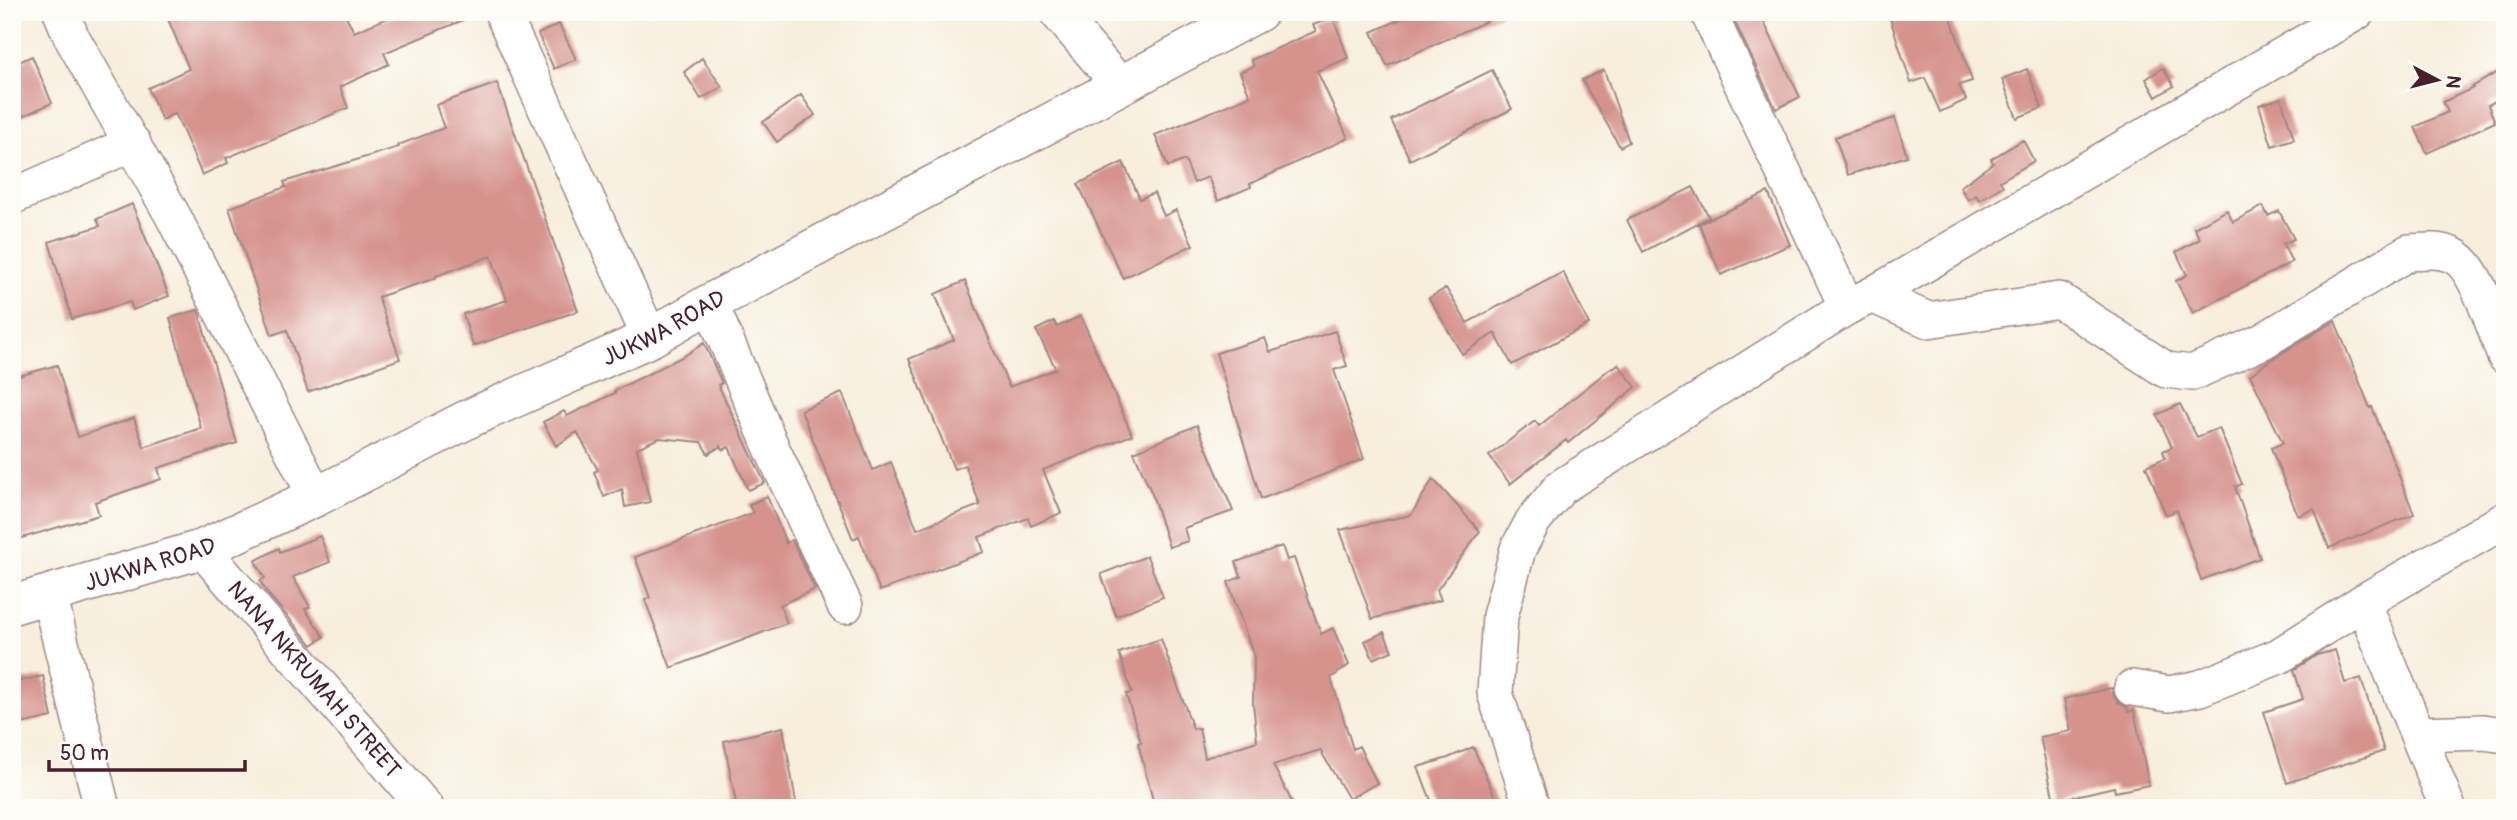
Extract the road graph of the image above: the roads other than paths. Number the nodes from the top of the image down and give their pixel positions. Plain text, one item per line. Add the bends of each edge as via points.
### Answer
1 (61, 12) edge
2 (502, 12) edge
3 (1057, 12) edge
4 (1259, 12) edge
5 (1708, 12) edge
6 (2357, 12) edge
7 (1120, 85) junction
8 (133, 143) junction
9 (12, 197) edge
10 (1860, 301) junction
11 (710, 303) junction
12 (650, 338) junction
13 (2505, 356) edge
14 (316, 497) junction
15 (2505, 520) edge
16 (202, 549) junction
17 (49, 595) junction
18 (2363, 603) junction
19 (12, 605) edge
20 (845, 606) dead end
21 (2132, 688) dead end
22 (2418, 734) junction
23 (2505, 735) edge
24 (102, 808) edge
25 (426, 808) edge
26 (1532, 808) edge
27 (2448, 808) edge

1 - 8 street
2 - 12 street
3 - 7 street
4 - 7 main road, JUKWA ROAD
5 - 10 street
6 - 10 street
7 - 11 main road, JUKWA ROAD
8 - 9 street
8 - 14 street
10 - 13 street via 1928,320 2059,300 2166,370 2192,373 2263,341 2409,252 2432,250 2455,256 2472,273
10 - 26 street via 1562,487 1532,521 1518,549 1500,616 1495,694
11 - 12 main road, JUKWA ROAD
11 - 20 street
12 - 14 main road, JUKWA ROAD via 470,418
14 - 16 main road, JUKWA ROAD
15 - 18 street
16 - 17 main road, JUKWA ROAD
16 - 25 street, NANA NKRUMAH STREET
17 - 19 main road, JUKWA ROAD
17 - 24 street
18 - 21 street via 2279,656 2200,688 2169,694
18 - 22 street
22 - 23 street
22 - 27 street

